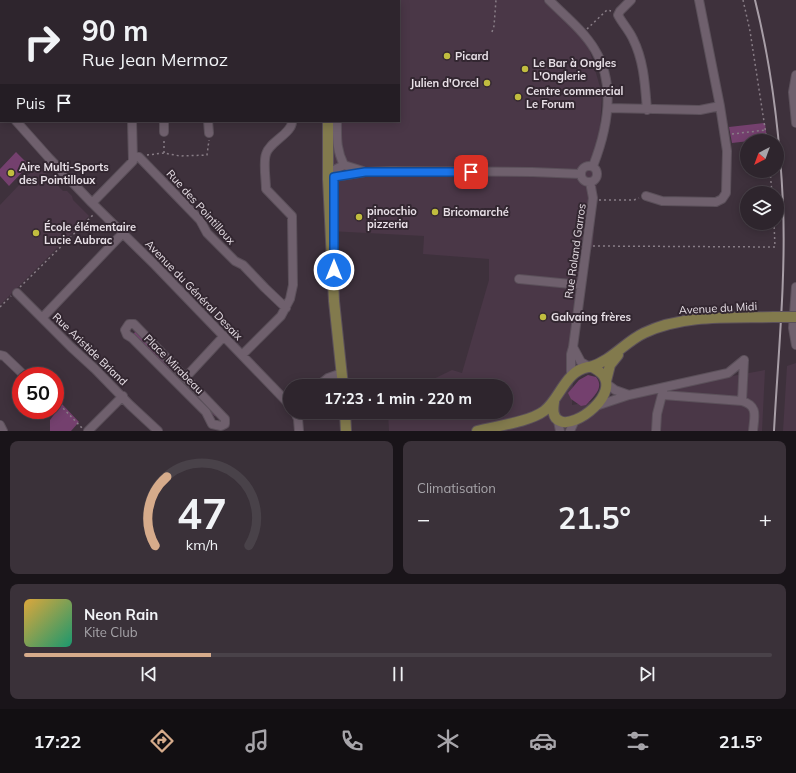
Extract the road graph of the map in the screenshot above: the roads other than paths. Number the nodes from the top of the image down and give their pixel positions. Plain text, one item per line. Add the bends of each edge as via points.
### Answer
1 (549, 0) edge
2 (631, 0) edge
3 (699, 0) edge
4 (796, 75) edge
5 (720, 106) junction
6 (608, 108) junction
7 (647, 110) junction
8 (17, 122) edge
9 (132, 122) edge
10 (164, 122) edge
11 (208, 122) edge
12 (292, 122) edge
13 (328, 122) edge
14 (334, 122) edge
15 (337, 122) edge
16 (796, 123) edge
17 (164, 132) road end
18 (209, 134) road end
19 (136, 156) junction
20 (344, 165) junction
21 (593, 166) junction
22 (365, 172) junction
23 (331, 174) junction
24 (580, 174) junction
25 (590, 182) junction
26 (646, 196) road end
27 (92, 203) junction
28 (123, 233) junction
29 (518, 279) dead end
30 (581, 285) junction
31 (796, 287) edge
32 (17, 293) dead end
33 (286, 308) junction
34 (796, 317) edge
35 (42, 318) junction
36 (224, 336) junction
37 (796, 345) edge
38 (573, 347) junction
39 (624, 347) junction
40 (0, 354) edge
41 (242, 355) junction
42 (16, 367) edge
43 (590, 367) junction
44 (342, 373) junction
45 (571, 377) junction
46 (185, 378) junction
47 (327, 379) edge
48 (342, 379) edge
49 (607, 382) junction
50 (663, 391) junction
51 (629, 394) junction
52 (122, 396) junction
53 (283, 398) edge
54 (742, 401) junction
55 (554, 402) junction
56 (595, 407) junction
57 (534, 417) junction
58 (298, 419) edge
59 (345, 419) edge
60 (575, 420) junction
61 (0, 425) edge
62 (559, 426) edge
63 (3, 431) edge
64 (88, 431) edge
65 (158, 431) edge
66 (299, 431) edge
67 (346, 431) edge
68 (477, 431) edge
69 (570, 431) edge
70 (656, 431) edge
71 (753, 431) edge

1 - 6 street via 595,49 603,65
2 - 7 street via 618,15 640,54
3 - 5 street
4 - 16 street via 793,87
5 - 7 street via 700,110
5 - 26 street via 727,151 726,194 722,199 716,202 662,201
6 - 7 street
6 - 21 street via 600,149
8 - 27 street, Avenue du Général Desaix
9 - 19 street
10 - 17 street
11 - 18 street
12 - 33 street via 291,127 269,148 265,157 266,189 292,216 293,285
13 - 23 main road
14 - 23 main road
15 - 20 street via 337,147
19 - 27 street
19 - 33 street, Rue des Pointilloux via 200,220 206,233
20 - 22 street
20 - 23 street
21 - 24 street via 586,166
21 - 25 street via 597,173
22 - 23 street
22 - 24 street
23 - 44 main road via 334,301
24 - 25 street via 584,180
25 - 30 street, Rue Roland Garros via 593,198
27 - 28 street, Avenue du Général Desaix
28 - 35 street, Rue Aristide Briand
28 - 36 street, Avenue du Général Desaix
29 - 30 street
30 - 38 street, Rue Roland Garros
31 - 37 street via 793,328
32 - 35 street, Rue Aristide Briand
33 - 41 street
34 - 39 main road, Avenue du Midi, bridge via 675,322 642,334
35 - 52 street, Rue Aristide Briand
36 - 41 street, Avenue du Général Desaix
36 - 46 street, Place Mirabeau
38 - 43 street via 581,362
38 - 45 street, Rue Roland Garros
39 - 43 main road, Avenue du Midi
39 - 49 main road, Avenue du Midi via 610,365
40 - 42 street
41 - 53 street, Avenue du Général Desaix
43 - 45 main road, Avenue du Midi
43 - 49 main road via 601,373
44 - 47 street
44 - 48 main road
45 - 55 main road
46 - 46 street, Place Mirabeau via 134,324 127,325 127,335 206,412 212,424 225,424 225,419
49 - 51 street via 615,390
49 - 56 main road, Avenue du Midi via 604,395
50 - 51 street
50 - 54 street
50 - 54 street via 728,373 744,360
50 - 70 street
51 - 56 street
52 - 64 street, Rue Aristide Briand
52 - 65 street, Rue Aristide Briand
54 - 71 street via 753,407
55 - 57 main road
55 - 62 main road via 553,411
56 - 60 main road
57 - 62 main road
57 - 68 main road
58 - 66 street
59 - 67 main road
60 - 62 main road
60 - 69 street
61 - 63 street

